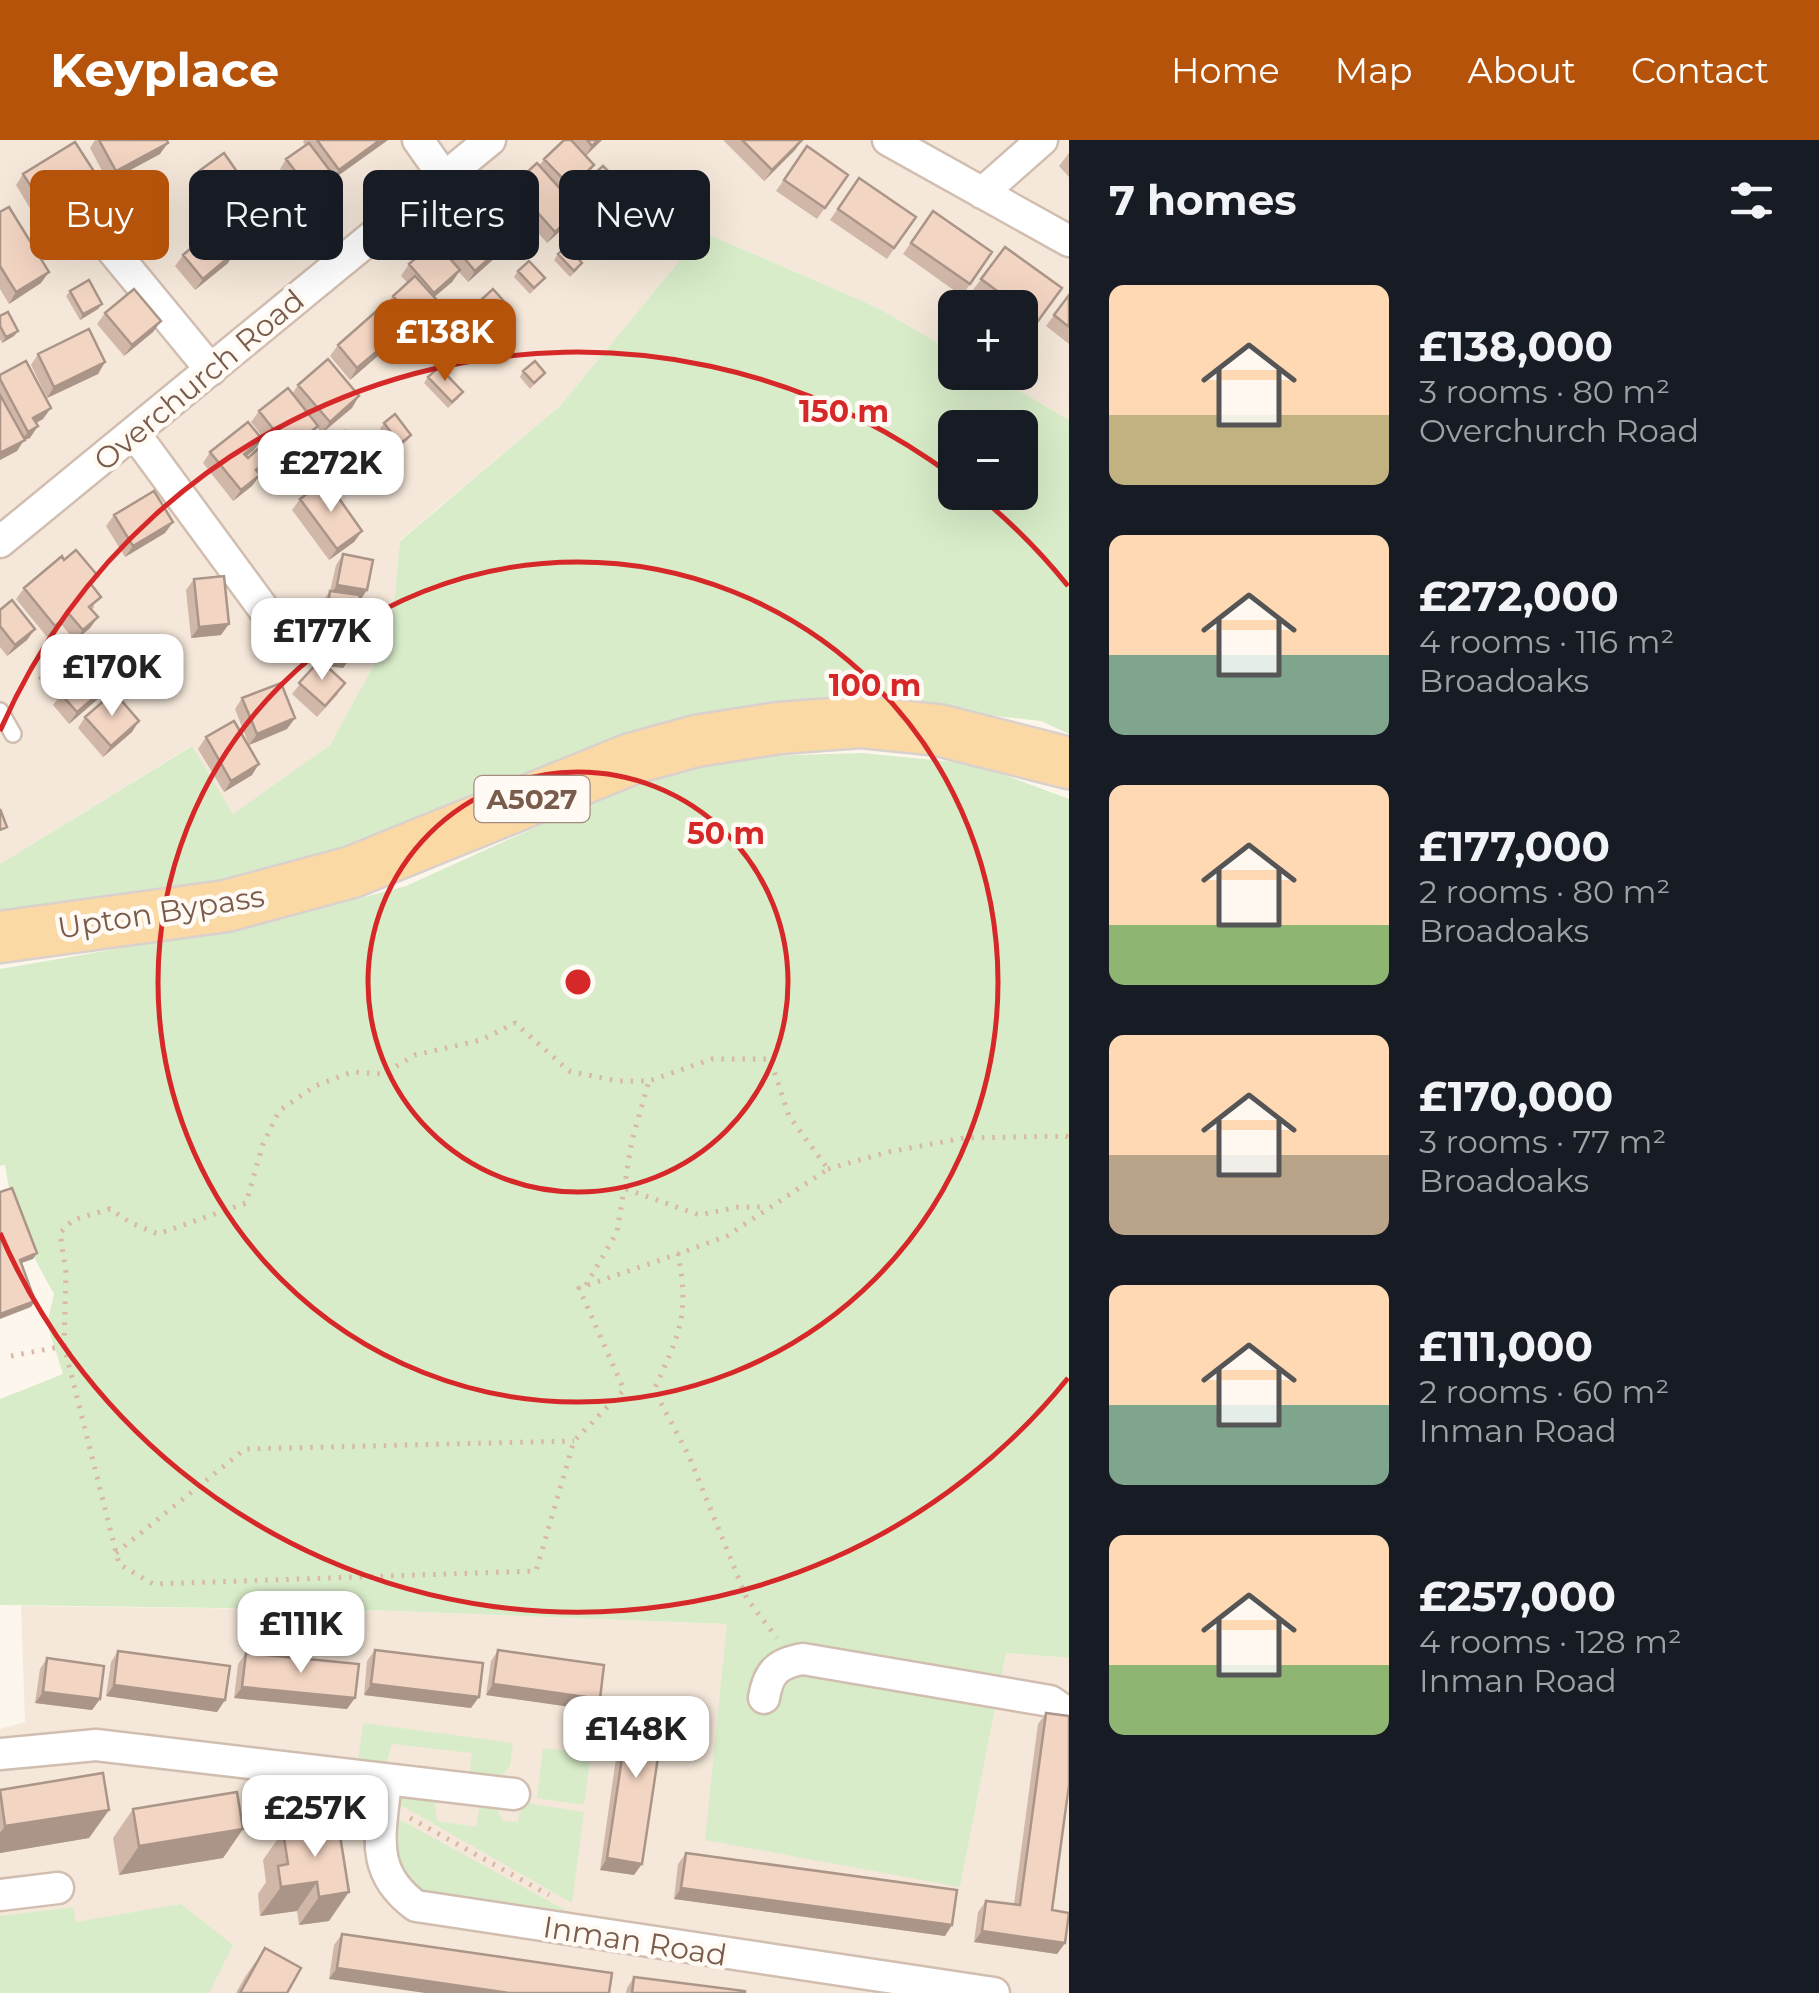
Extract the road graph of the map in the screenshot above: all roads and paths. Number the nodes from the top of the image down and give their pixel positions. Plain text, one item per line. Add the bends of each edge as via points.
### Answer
1 (418, 140) edge
2 (490, 140) edge
3 (888, 140) edge
4 (1042, 140) edge
5 (439, 170) edge
6 (453, 170) edge
7 (982, 193) junction
8 (1069, 241) edge
9 (363, 244) edge
10 (120, 260) edge
11 (211, 370) junction
12 (135, 434) junction
13 (0, 542) edge
14 (271, 618) dead end
15 (0, 712) edge
16 (13, 734) dead end
17 (1069, 763) edge
18 (0, 937) edge
19 (649, 1082) junction
20 (1069, 1138) edge
21 (828, 1169) junction
22 (626, 1189) junction
23 (770, 1207) junction
24 (678, 1254) junction
25 (586, 1285) junction
26 (64, 1346) junction
27 (11, 1356) dead end
28 (574, 1441) junction
29 (116, 1554) junction
30 (795, 1660) junction
31 (764, 1698) dead end
32 (1069, 1714) edge
33 (0, 1754) edge
34 (386, 1780) junction
35 (514, 1794) dead end
36 (383, 1811) junction
37 (58, 1888) dead end
38 (0, 1896) edge
39 (574, 1932) junction
40 (809, 1980) edge
41 (994, 1993) edge

1 - 5 street
2 - 6 street, Overchurch Road
3 - 7 street
4 - 7 street
7 - 8 street
9 - 11 street, Overchurch Road
10 - 11 street
11 - 12 street, Overchurch Road
12 - 13 street, Overchurch Road
12 - 14 street
15 - 16 lane
17 - 18 main road, Upton Bypass / A5027 via 938,730 860,722 696,741 632,759 352,872 226,906
19 - 21 path via 712,1059 770,1059 789,1116
19 - 22 path
19 - 26 path via 569,1072 515,1023 481,1040 415,1055 384,1074 352,1072 315,1086 278,1111 246,1203 158,1234 110,1208 74,1220 60,1233
20 - 21 path via 964,1138
21 - 23 path
22 - 23 path via 699,1215
22 - 25 path via 617,1232
23 - 24 path via 727,1236
24 - 25 path
24 - 30 path via 682,1328 654,1390 690,1456 747,1600
25 - 28 path via 578,1288 624,1390
26 - 27 path
26 - 29 path
28 - 29 path via 245,1448
28 - 29 path via 536,1571 153,1584 119,1564
30 - 31 street via 777,1667
30 - 32 street via 1050,1701
33 - 34 street via 96,1746
34 - 35 street
34 - 36 street, Inman Road
36 - 39 path via 404,1814 576,1910
36 - 39 street, Inman Road via 382,1868 416,1906
37 - 38 street
39 - 40 street, Inman Road
40 - 41 street, Inman Road

